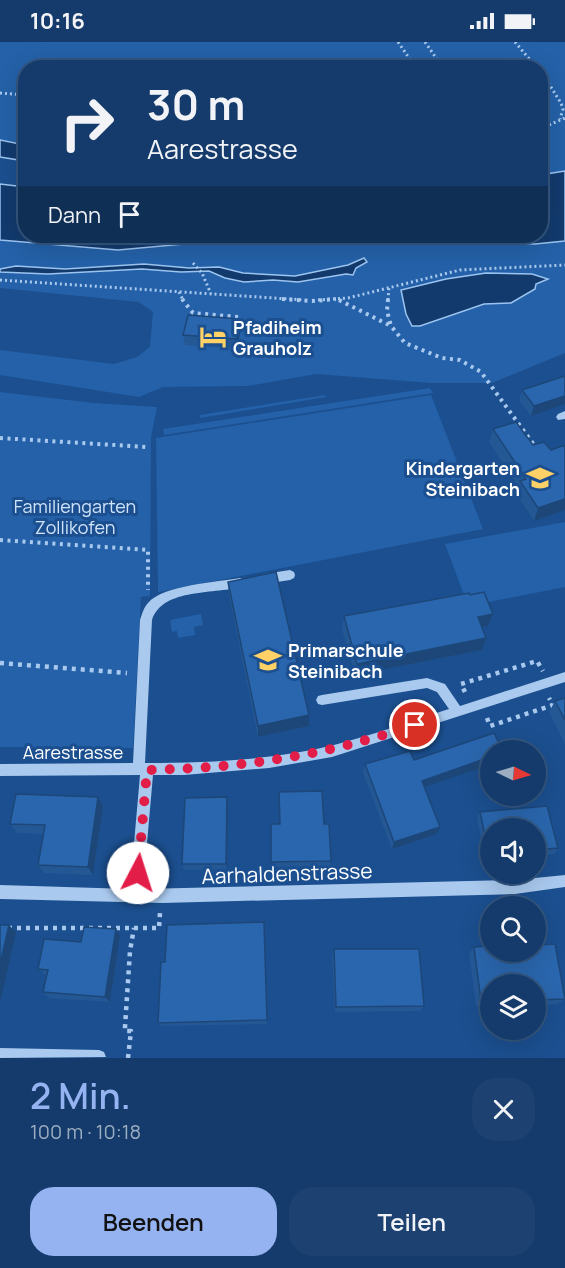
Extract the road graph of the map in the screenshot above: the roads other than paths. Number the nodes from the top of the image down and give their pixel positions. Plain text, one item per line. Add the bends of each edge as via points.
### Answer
1 (290, 575) dead end
2 (565, 677) edge
3 (322, 700) dead end
4 (457, 711) junction
5 (0, 770) edge
6 (143, 770) junction
7 (565, 881) edge
8 (0, 892) edge
9 (136, 896) junction
10 (0, 1054) edge
11 (99, 1057) edge

1 - 6 street via 172,595 156,602 148,612
2 - 4 street, Aarestrasse
3 - 4 street via 427,683 441,688
4 - 6 street, Aarestrasse via 332,751 269,762
5 - 6 street, Aarestrasse
6 - 9 street
7 - 9 street, Aarhaldenstrasse via 515,887
8 - 9 street, Aarhaldenstrasse
10 - 11 street

